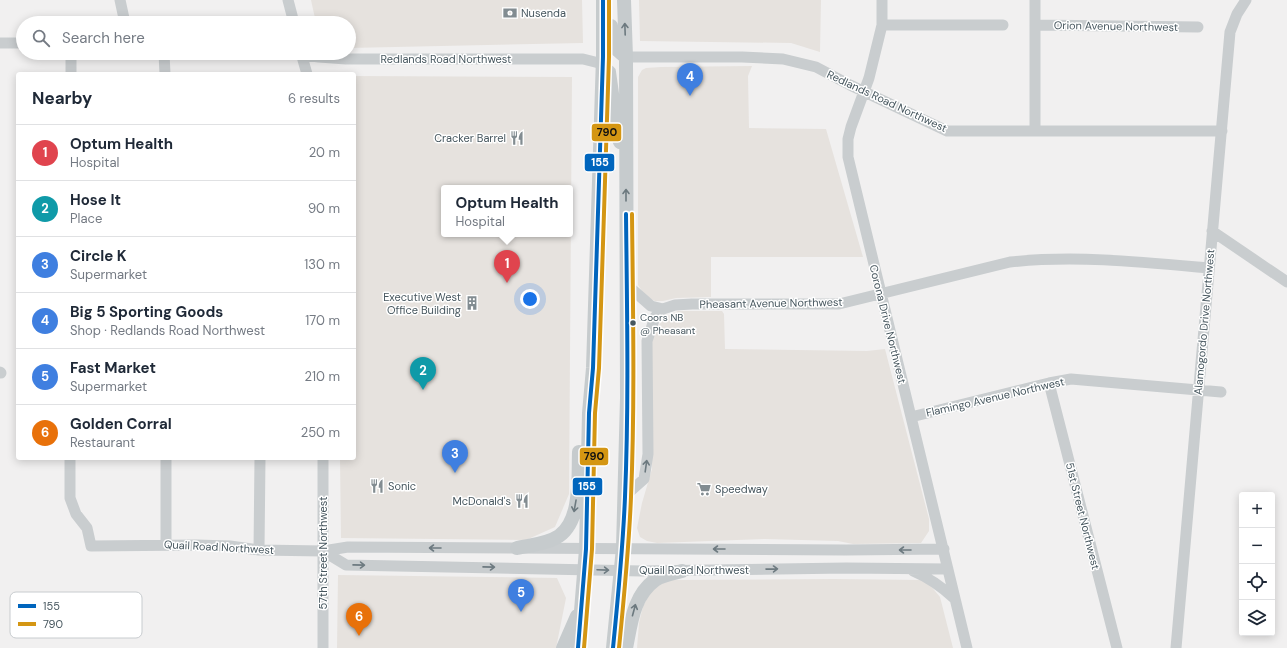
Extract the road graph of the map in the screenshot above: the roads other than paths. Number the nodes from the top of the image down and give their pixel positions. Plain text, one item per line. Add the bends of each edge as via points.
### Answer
1 (120, 0) edge
2 (288, 0) edge
3 (603, 0) edge
4 (609, 0) edge
5 (624, 0) edge
6 (882, 0) edge
7 (1035, 0) edge
8 (1246, 0) edge
9 (123, 16) edge
10 (292, 16) edge
11 (882, 25) junction
12 (1003, 26) dead end
13 (1035, 26) junction
14 (1198, 27) dead end
15 (0, 43) edge
16 (16, 43) edge
17 (626, 57) junction
18 (356, 59) edge
19 (71, 60) edge
20 (164, 60) edge
21 (304, 60) edge
22 (603, 64) junction
23 (71, 72) edge
24 (164, 72) edge
25 (306, 72) edge
26 (864, 91) junction
27 (1035, 131) junction
28 (1222, 131) junction
29 (626, 158) junction
30 (1212, 231) junction
31 (1208, 268) junction
32 (1287, 282) edge
33 (626, 284) junction
34 (880, 294) junction
35 (664, 308) junction
36 (1049, 383) junction
37 (1198, 390) junction
38 (1221, 392) dead end
39 (589, 413) junction
40 (912, 417) junction
41 (70, 460) edge
42 (166, 460) edge
43 (260, 460) edge
44 (323, 460) edge
45 (625, 496) junction
46 (166, 544) junction
47 (517, 548) junction
48 (623, 548) junction
49 (586, 549) junction
50 (944, 549) junction
51 (259, 550) junction
52 (846, 550) junction
53 (323, 551) junction
54 (846, 568) junction
55 (584, 569) junction
56 (909, 569) junction
57 (948, 569) junction
58 (621, 570) junction
59 (682, 571) junction
60 (956, 601) junction
61 (582, 606) junction
62 (323, 648) edge
63 (563, 648) edge
64 (578, 648) edge
65 (612, 648) edge
66 (626, 648) edge
67 (967, 648) edge
68 (1117, 648) edge
69 (1176, 648) edge

1 - 9 street
2 - 10 street
3 - 22 main road
4 - 17 main road via 612,42 615,49
17 -> 5 main road
6 - 11 street, Corona Drive Northwest
7 - 13 street
8 - 28 street, Alamogordo Drive Northwest via 1230,32
11 - 12 street
11 - 26 street, Corona Drive Northwest via 870,78
13 - 14 street, Orion Avenue Northwest
13 - 27 street
15 - 16 street
17 - 26 street, Redlands Road Northwest via 783,59 816,67
17 - 29 main road
18 - 22 street, Redlands Road Northwest via 583,60
19 - 23 street
20 - 24 street
21 - 25 street
22 - 29 main road via 608,70 618,137
22 - 39 main road via 593,368
26 - 27 street, Redlands Road Northwest via 947,131
26 - 34 street, Corona Drive Northwest via 848,139 848,156
27 - 28 street, Redlands Road Northwest
28 - 30 street, Alamogordo Drive Northwest
33 -> 29 main road
30 - 31 street, Alamogordo Drive Northwest
30 - 32 street
31 - 34 street, Pheasant Avenue Northwest via 1112,260 1033,259 1010,262
31 - 37 street, Alamogordo Drive Northwest
33 - 35 street via 651,306
33 - 45 main road
34 - 35 street, Pheasant Avenue Northwest via 839,304 676,304
34 - 40 street, Corona Drive Northwest
45 -> 35 street via 644,479 648,454 647,341 655,317
36 - 37 street, Flamingo Avenue Northwest via 1072,379
36 - 40 street, Flamingo Avenue Northwest
36 - 68 street, 51st Street Northwest
37 - 38 street, Flamingo Avenue Northwest
37 - 69 street, Alamogordo Drive Northwest
39 -> 47 main road via 580,436 576,507 570,523 558,536 546,542
39 - 49 main road
40 - 50 street, Corona Drive Northwest
41 - 46 street, Quail Road Northwest via 70,498 76,514 87,528 91,546
42 - 46 street
43 - 51 street
44 - 53 street, 57th Street Northwest
45 - 48 main road
46 - 51 street, Quail Road Northwest via 230,546
47 - 49 street, Quail Road Northwest
47 -> 53 street, Quail Road Northwest via 348,547
48 - 49 street, Quail Road Northwest
52 -> 48 street, Quail Road Northwest
48 - 58 main road
49 - 55 main road
50 -> 52 street, Quail Road Northwest
50 - 57 street, Corona Drive Northwest
51 - 53 street, Quail Road Northwest
52 - 54 street
53 -> 55 street, Quail Road Northwest via 346,564
53 - 62 street, 57th Street Northwest
54 - 56 street, Quail Road Northwest
59 -> 54 street, Quail Road Northwest
55 -> 58 street, Quail Road Northwest
55 - 61 main road
56 - 57 street, Quail Road Northwest
56 - 60 street via 930,578
57 - 60 street, Corona Drive Northwest
58 - 59 street, Quail Road Northwest
58 - 65 main road
66 -> 59 main road via 636,603 644,591 656,580
60 - 67 street, Corona Drive Northwest
61 - 63 main road
61 - 64 main road

